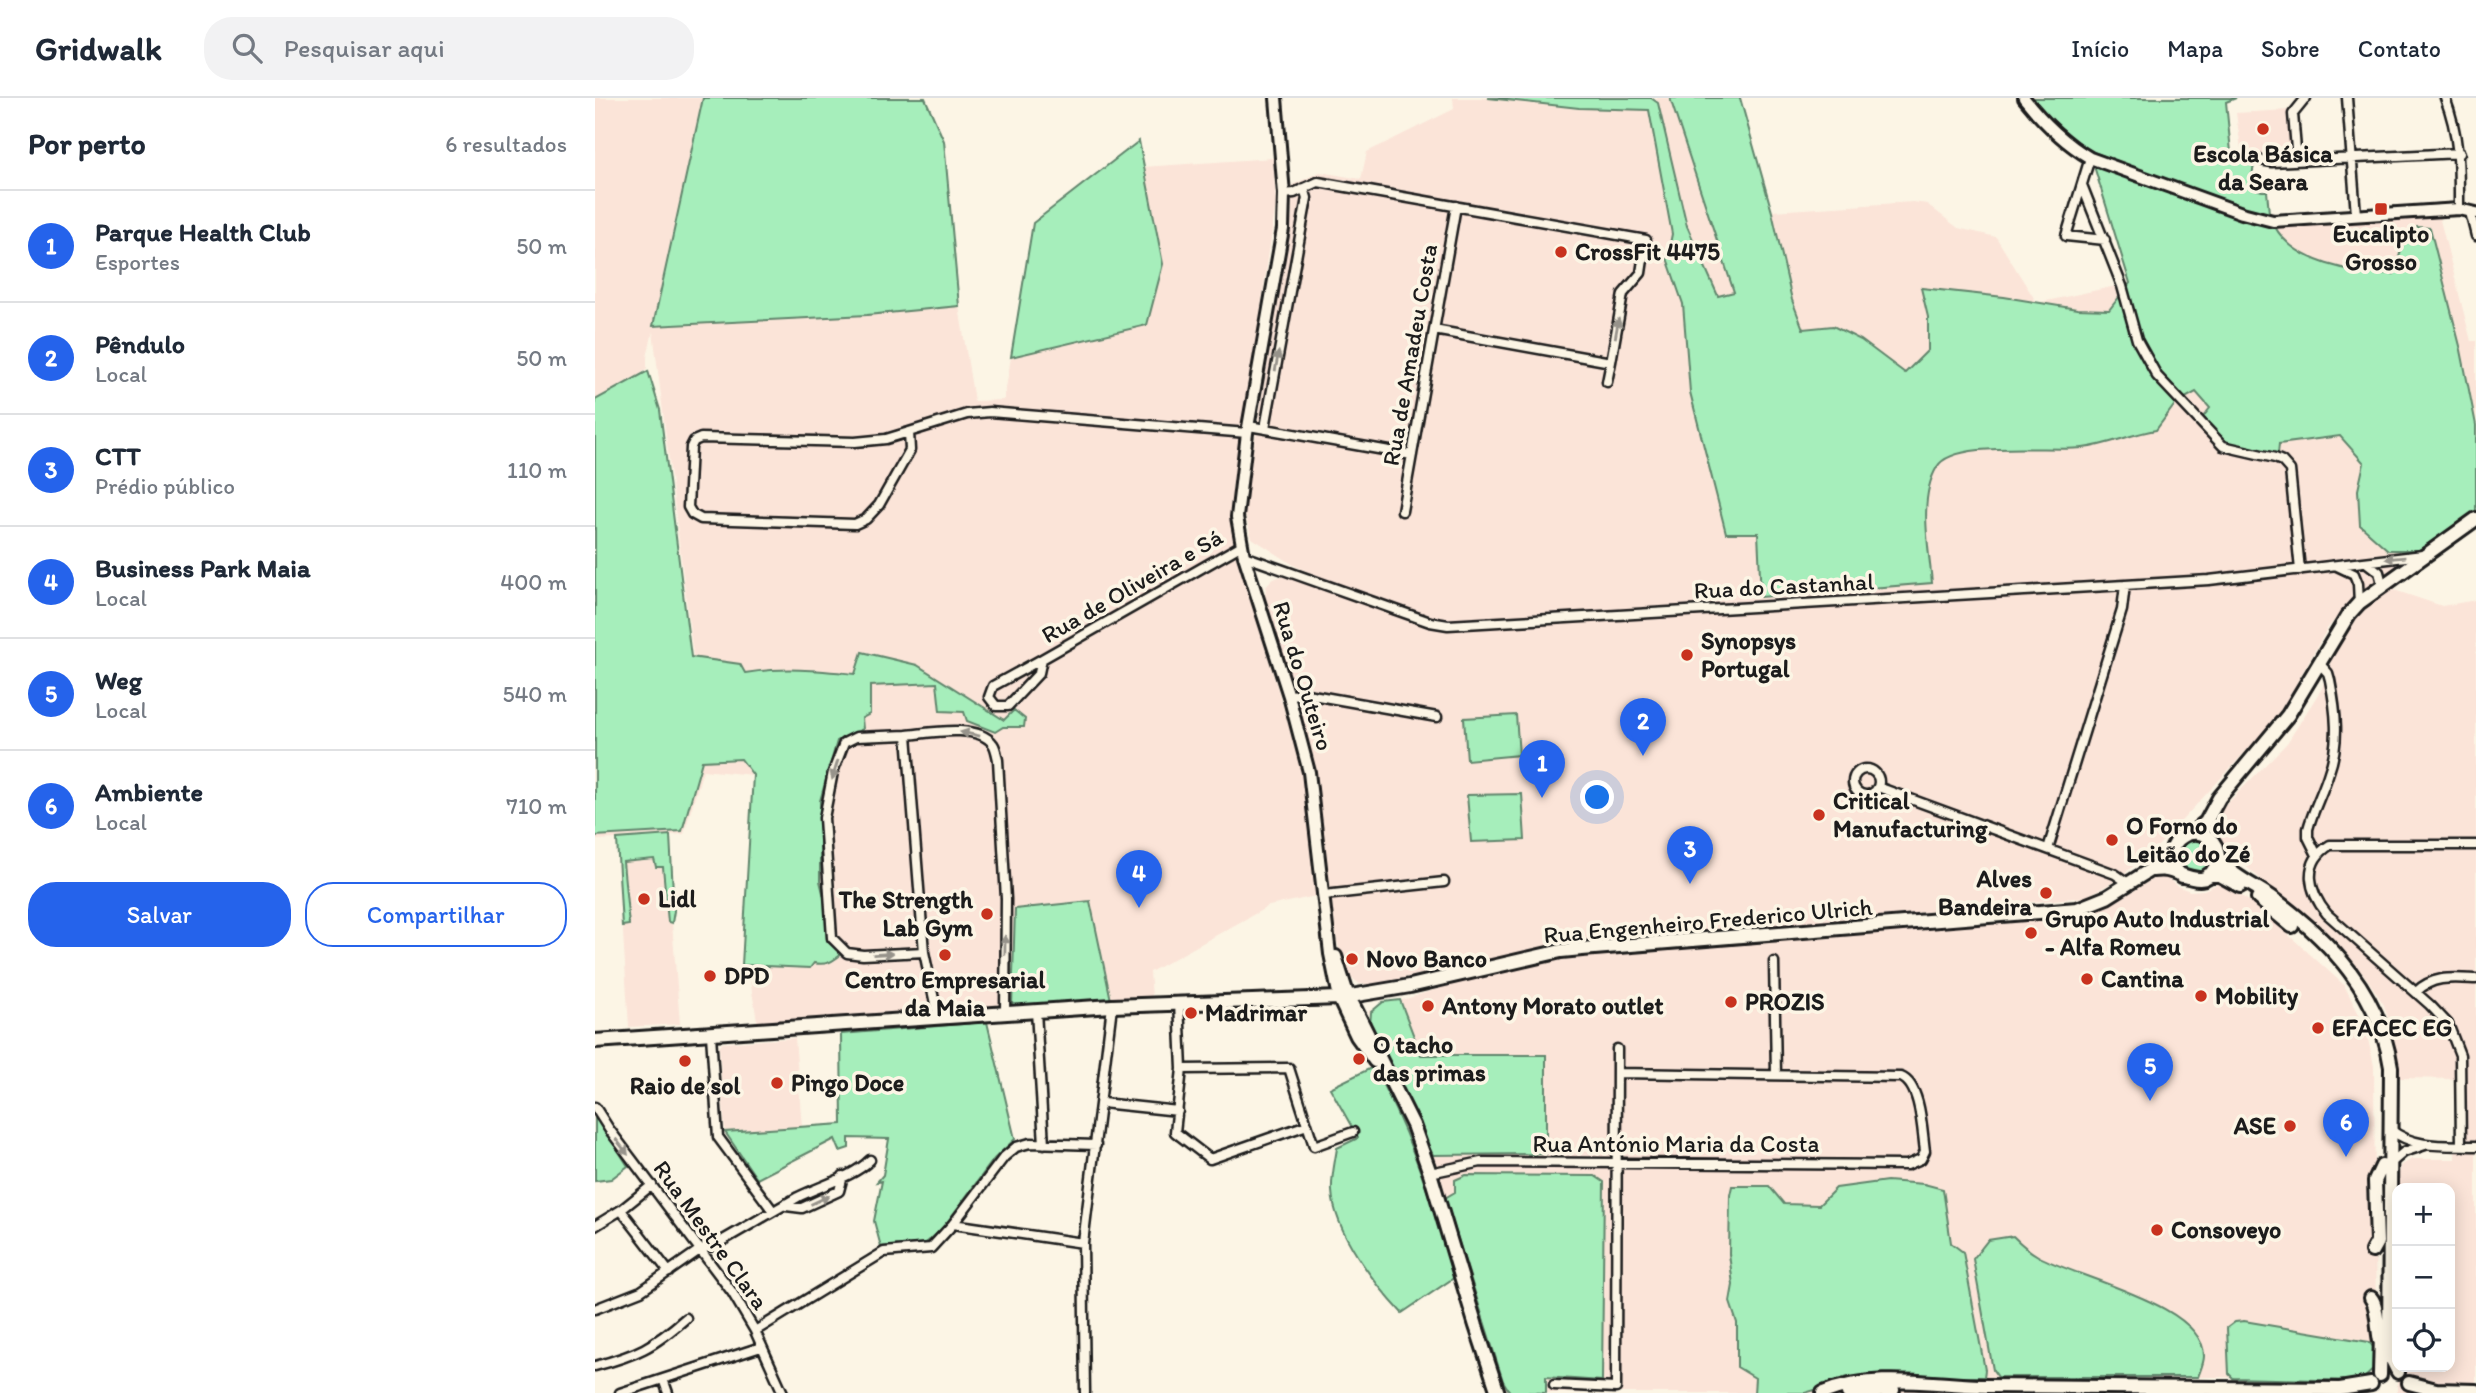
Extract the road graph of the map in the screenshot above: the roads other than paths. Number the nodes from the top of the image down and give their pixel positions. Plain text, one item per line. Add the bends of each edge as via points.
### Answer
1 (1276, 98) edge
2 (2024, 98) edge
3 (2306, 98) edge
4 (2347, 98) edge
5 (2445, 98) edge
6 (2460, 153) junction
7 (2090, 158) junction
8 (2249, 158) dead end
9 (2350, 158) junction
10 (2297, 161) junction
11 (2082, 185) junction
12 (1304, 188) junction
13 (1284, 194) junction
14 (1456, 206) junction
15 (2468, 212) edge
16 (2355, 215) junction
17 (2476, 236) edge
18 (2105, 240) junction
19 (1434, 330) junction
20 (1611, 362) junction
21 (1607, 382) dead end
22 (1265, 428) junction
23 (1248, 429) junction
24 (909, 432) junction
25 (1412, 455) junction
26 (1402, 511) dead end
27 (2476, 519) edge
28 (1243, 551) junction
29 (2426, 555) junction
30 (2363, 561) junction
31 (2337, 566) junction
32 (2300, 570) junction
33 (2354, 574) junction
34 (2125, 585) junction
35 (2379, 589) junction
36 (2359, 603) junction
37 (1042, 659) junction
38 (2319, 663) junction
39 (1289, 696) junction
40 (1437, 718) dead end
41 (907, 735) junction
42 (1878, 787) dead end
43 (2210, 815) junction
44 (2194, 832) junction
45 (2209, 838) junction
46 (2476, 845) edge
47 (2048, 849) junction
48 (2171, 853) junction
49 (2317, 855) junction
50 (2218, 858) junction
51 (2147, 870) junction
52 (2208, 875) junction
53 (2182, 876) junction
54 (1444, 882) dead end
55 (2128, 883) junction
56 (1324, 895) junction
57 (924, 952) junction
58 (1774, 962) dead end
59 (2476, 979) edge
60 (2416, 992) junction
61 (1370, 994) junction
62 (1344, 997) junction
63 (1179, 1002) junction
64 (1112, 1006) junction
65 (1036, 1011) junction
66 (1005, 1013) junction
67 (938, 1018) junction
68 (1362, 1020) junction
69 (711, 1035) junction
70 (595, 1041) edge
71 (1617, 1049) dead end
72 (1182, 1069) junction
73 (1618, 1073) junction
74 (1776, 1075) junction
75 (1391, 1081) junction
76 (1102, 1103) junction
77 (595, 1107) edge
78 (1178, 1111) junction
79 (1307, 1125) junction
80 (2391, 1130) junction
81 (1353, 1132) dead end
82 (1044, 1144) junction
83 (1096, 1144) junction
84 (2425, 1145) junction
85 (2461, 1145) junction
86 (2476, 1146) edge
87 (870, 1160) dead end
88 (1616, 1162) junction
89 (2387, 1164) junction
90 (1430, 1173) junction
91 (652, 1185) junction
92 (621, 1210) junction
93 (773, 1211) junction
94 (953, 1224) junction
95 (595, 1226) edge
96 (1083, 1243) junction
97 (701, 1249) junction
98 (2372, 1251) dead end
99 (669, 1272) junction
100 (2371, 1298) dead end
101 (595, 1309) edge
102 (686, 1318) dead end
103 (755, 1331) junction
104 (2381, 1343) junction
105 (761, 1347) junction
106 (2392, 1360) edge
107 (595, 1366) edge
108 (2392, 1371) edge
109 (2398, 1372) edge
110 (663, 1379) junction
111 (2373, 1384) edge
112 (1554, 1385) dead end
113 (2409, 1388) edge
114 (1946, 1389) edge
115 (2340, 1389) junction
116 (1498, 1390) edge
117 (2282, 1390) edge
118 (2476, 1391) edge
119 (2431, 1392) edge
120 (620, 1393) edge
121 (668, 1393) edge
122 (783, 1393) edge
123 (1085, 1393) edge
124 (1823, 1393) edge
125 (1848, 1393) edge
126 (2354, 1393) edge

1 - 13 street, Rua do Outeiro
2 - 7 street via 2068,145
3 - 10 street via 2293,114
4 - 9 street
5 - 6 street
6 - 9 street
6 - 15 street
7 - 11 street
7 - 16 street via 2273,221
8 - 10 street
9 - 10 street
9 - 16 street
11 - 18 street
11 - 18 street via 2066,236
12 - 13 street
12 - 14 street via 1318,182
22 -> 12 street via 1307,198
13 - 23 street, Rua do Outeiro via 1283,229
14 - 19 street, Rua de Amadeu Costa
20 -> 14 street via 1623,294 1641,273 1646,240
15 - 16 street
15 - 17 street
18 - 32 street via 2137,340 2157,376 2223,446 2275,458 2290,470
19 - 20 street
19 - 25 street, Rua de Amadeu Costa
20 - 21 street
22 - 23 street
22 - 25 street
23 - 24 street via 990,412 967,414
23 - 28 street, Rua do Outeiro via 1237,517
24 - 24 street via 910,450 879,505 855,524 701,519 688,508 691,447 701,438 855,442
25 - 26 street, Rua de Amadeu Costa
27 - 29 main road
28 - 34 street, Rua do Castanhal via 1448,625
28 - 37 street, Rua de Oliveira e Sá
28 - 39 street, Rua do Outeiro
29 -> 30 street, Rua do Castanhal
29 - 35 main road
30 - 31 street, Rua do Castanhal
30 - 35 street via 2379,572
31 - 32 street, Rua do Castanhal
31 - 33 street
32 - 34 street, Rua do Castanhal
33 - 35 street
33 - 36 street
34 - 47 street via 2122,610
35 - 36 main road
36 - 38 main road
37 - 37 street, Rua de Oliveira e Sá via 993,687 989,697 996,706 1008,706 1039,673
38 - 43 main road via 2279,727
38 - 49 street via 2328,673 2336,722 2335,752 2308,829
39 - 40 street via 1301,693
39 - 56 street, Rua do Outeiro via 1309,772
41 - 57 street
41 -> 57 street via 856,737 844,743 833,772 824,818 832,938 847,953 863,956
66 -> 41 street via 1006,899 994,745 971,732
42 - 47 street
43 - 44 main road
43 - 45 main road
44 - 45 main road
44 - 48 main road via 2180,837
45 - 50 main road
46 - 49 street via 2338,844
47 - 55 street
48 - 51 main road, Rua Engenheiro Frederico Ulrich
48 - 53 main road
49 - 60 street via 2310,882 2315,898 2327,914
50 - 52 main road
50 - 80 main road via 2332,950 2369,998 2388,1047
51 - 53 main road via 2166,869
51 - 55 main road, Rua Engenheiro Frederico Ulrich
52 - 53 main road
52 - 89 main road via 2229,879 2272,908 2330,960 2360,996 2376,1033 2383,1068
54 - 56 street
55 - 61 main road, Rua Engenheiro Frederico Ulrich via 2077,909 1572,950
56 - 62 street, Rua do Outeiro via 1329,941
57 - 67 street
58 - 74 street
59 - 60 street via 2437,980
60 - 85 street via 2439,1013 2457,1044
61 - 62 main road, Rua Engenheiro Frederico Ulrich
61 - 68 main road
62 - 63 main road, Rua Engenheiro Frederico Ulrich
62 - 68 main road
62 - 75 main road via 1357,1035
63 - 64 main road, Rua Engenheiro Frederico Ulrich
63 - 72 street
64 - 65 main road, Rua Engenheiro Frederico Ulrich
64 - 76 street
65 - 66 main road, Rua Engenheiro Frederico Ulrich
65 - 82 street
66 - 67 main road, Rua Engenheiro Frederico Ulrich
67 - 69 main road, Rua Engenheiro Frederico Ulrich
68 - 75 main road
69 - 70 main road, Rua Engenheiro Frederico Ulrich
69 - 93 street via 718,1137
71 - 73 street
72 - 78 street
72 - 79 street via 1289,1068
73 - 74 street
73 - 88 street
74 - 88 street, Rua António Maria da Costa via 1907,1079 1915,1091 1925,1151 1921,1159 1907,1165
75 - 90 main road
76 - 78 street
76 - 83 street
77 -> 91 street, Rua Mestre Clara
78 - 79 street via 1175,1132 1210,1159
79 - 81 street via 1314,1146
80 - 84 street
80 - 89 main road
82 - 83 street
82 - 94 street via 1016,1147 1004,1157
83 - 96 street
84 - 85 street
84 - 89 street
85 - 86 street
87 - 93 street via 861,1170 843,1176 839,1191 802,1208 786,1206
88 - 90 street, Rua António Maria da Costa via 1481,1162
88 - 112 street via 1616,1388
89 - 98 main road via 2375,1181 2377,1242
89 - 104 main road
89 - 106 main road
90 - 116 main road
91 - 92 street
91 - 97 street, Rua Mestre Clara
92 - 95 street
92 - 99 street
93 - 97 street via 713,1247
94 - 96 street
94 - 103 street via 931,1248 884,1252
96 - 123 street
97 - 99 street
97 - 103 street, Rua Mestre Clara
99 - 101 street via 641,1291
100 - 104 main road via 2376,1304
102 - 107 street via 648,1348
103 - 105 street, Rua Mestre Clara
104 - 111 main road
105 - 110 street
105 - 122 street, Rua Mestre Clara
108 - 111 main road
109 - 113 main road
110 - 120 street
110 - 121 street
111 - 115 main road
113 - 119 main road
114 - 117 main road
114 - 124 main road via 1934,1382 1872,1382
114 - 125 main road
115 - 117 main road
115 - 126 main road
118 - 119 main road

